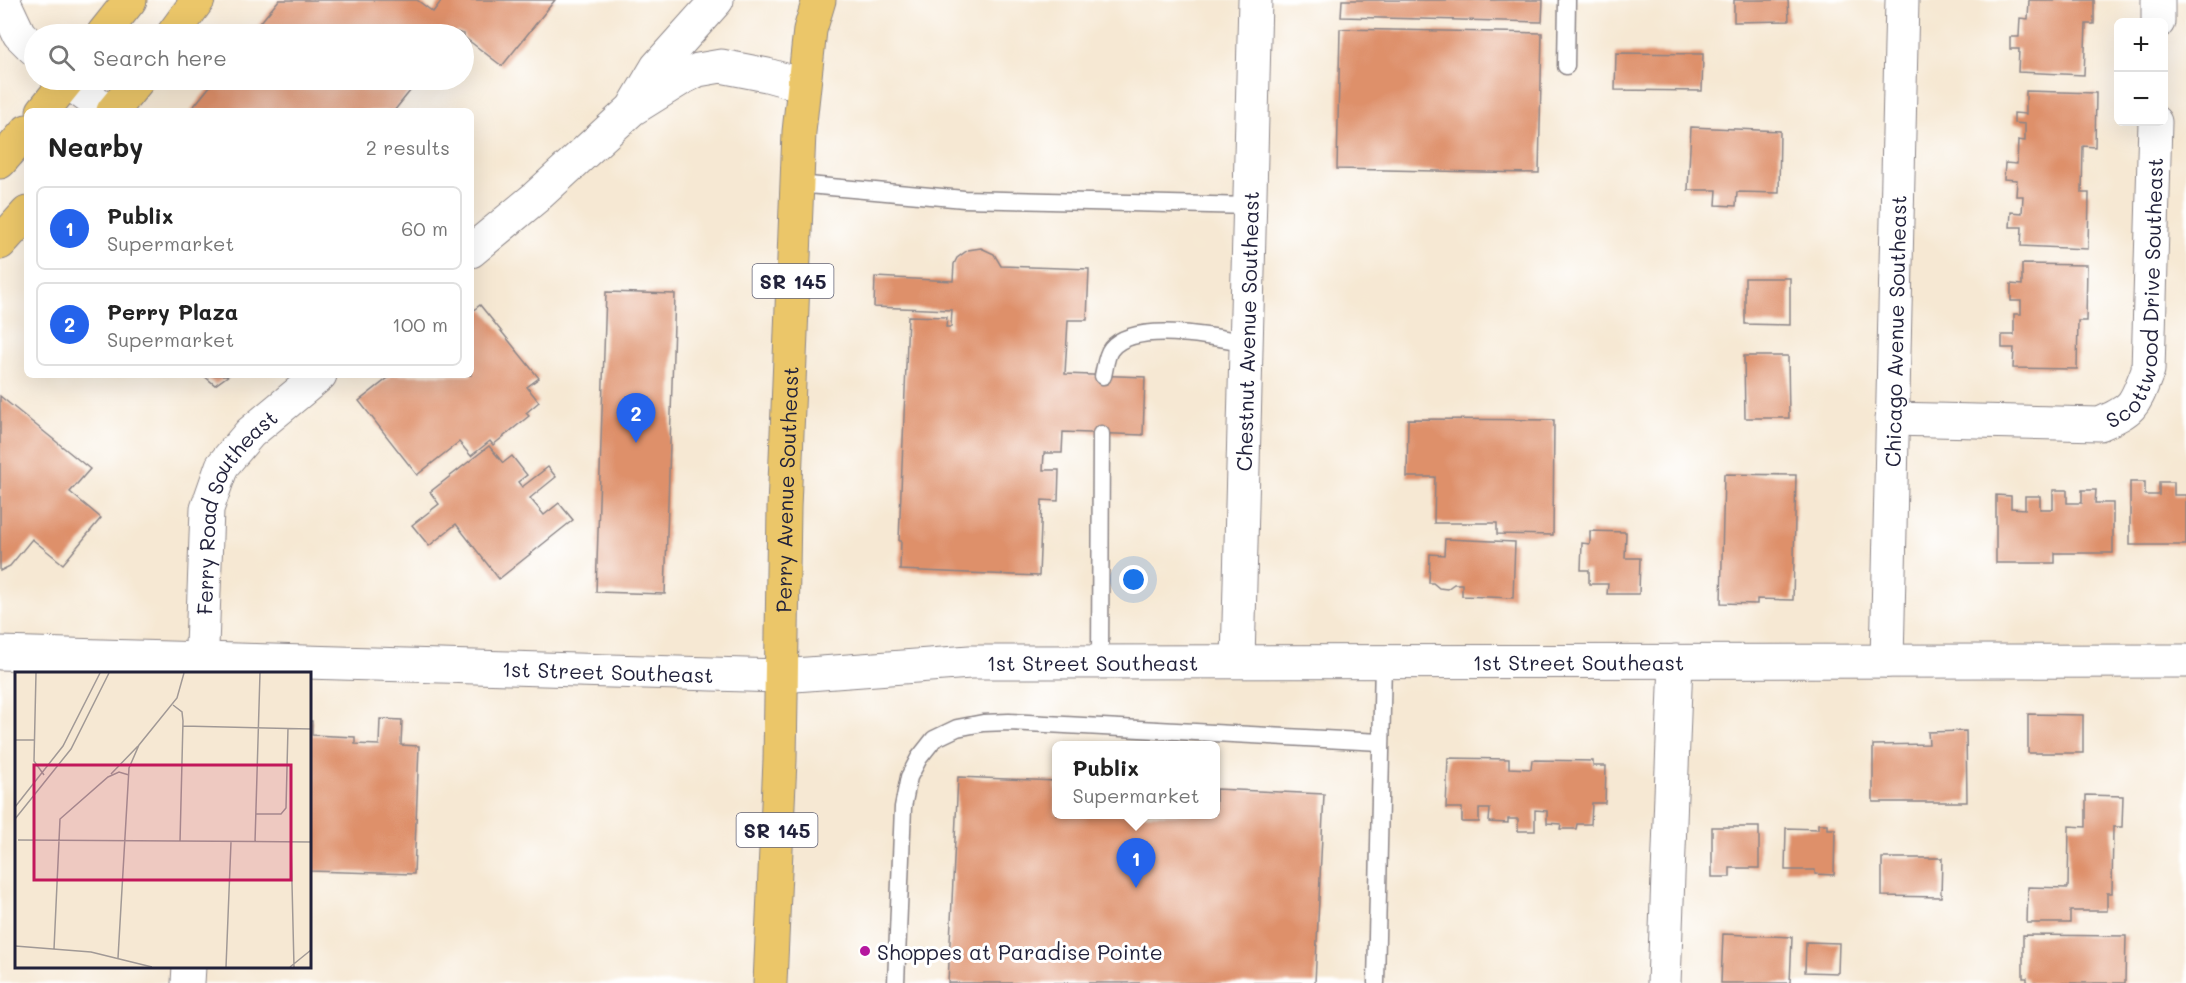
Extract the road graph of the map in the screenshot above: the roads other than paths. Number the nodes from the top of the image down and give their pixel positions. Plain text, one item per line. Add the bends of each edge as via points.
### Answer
1 (3, 0) edge
2 (130, 0) edge
3 (198, 0) edge
4 (717, 0) edge
5 (819, 0) edge
6 (1255, 0) edge
7 (1567, 0) edge
8 (1902, 0) edge
9 (2158, 0) edge
10 (2158, 18) edge
11 (111, 24) edge
12 (180, 24) edge
13 (24, 39) edge
14 (1566, 66) dead end
15 (803, 85) junction
16 (59, 90) edge
17 (80, 90) edge
18 (130, 90) edge
19 (45, 108) edge
20 (104, 108) edge
21 (115, 108) edge
22 (631, 110) junction
23 (2155, 126) edge
24 (24, 134) edge
25 (0, 162) edge
26 (797, 184) junction
27 (1250, 206) junction
28 (24, 216) edge
29 (0, 243) edge
30 (474, 249) edge
31 (1247, 343) junction
32 (1103, 376) dead end
33 (316, 378) edge
34 (1892, 419) junction
35 (1101, 434) dead end
36 (0, 653) edge
37 (1238, 661) junction
38 (1383, 661) junction
39 (1676, 661) junction
40 (1887, 661) junction
41 (2186, 661) edge
42 (1100, 662) junction
43 (201, 667) edge
44 (781, 676) junction
45 (1380, 742) junction
46 (189, 968) edge
47 (188, 983) edge
48 (770, 983) edge
49 (896, 983) edge
50 (1376, 983) edge
51 (1664, 983) edge

1 - 13 street
2 - 11 main road
3 - 12 main road
4 - 22 street via 657,67
5 - 15 main road, Perry Avenue Southeast / SR 145 via 810,30
6 - 27 street, Chestnut Avenue Southeast
7 - 14 lane
8 - 34 street, Chicago Avenue Southeast
9 - 10 street
15 - 22 street via 721,66 698,70
15 - 26 main road, Perry Avenue Southeast / SR 145
16 - 19 main road
17 - 20 street
18 - 21 main road
22 - 30 street
23 - 34 street, Scottwood Drive Southeast via 2148,370 2136,401 2125,412 2100,424
24 - 25 main road
26 - 27 lane via 964,200
26 - 44 main road, Perry Avenue Southeast / SR 145
27 - 31 street, Chestnut Avenue Southeast
28 - 29 main road
31 - 32 lane via 1201,334 1154,333 1127,338 1111,349
31 - 37 street, Chestnut Avenue Southeast
33 - 43 street, Ferry Road Southeast via 250,433 222,466 207,509
34 - 40 street, Chicago Avenue Southeast
35 - 42 lane
36 - 43 street, 1st Street Southeast
37 - 38 street, 1st Street Southeast
37 - 42 street, 1st Street Southeast
38 - 39 street, 1st Street Southeast
38 - 45 lane
39 - 40 street, 1st Street Southeast
39 - 51 street
40 - 41 street, 1st Street Southeast
42 - 44 street, 1st Street Southeast via 970,662
43 - 44 street, 1st Street Southeast
44 - 48 main road, Perry Avenue Southeast / SR 145
45 - 49 lane via 1009,722 957,728 934,739 909,777 903,807
45 - 50 lane
46 - 47 street

